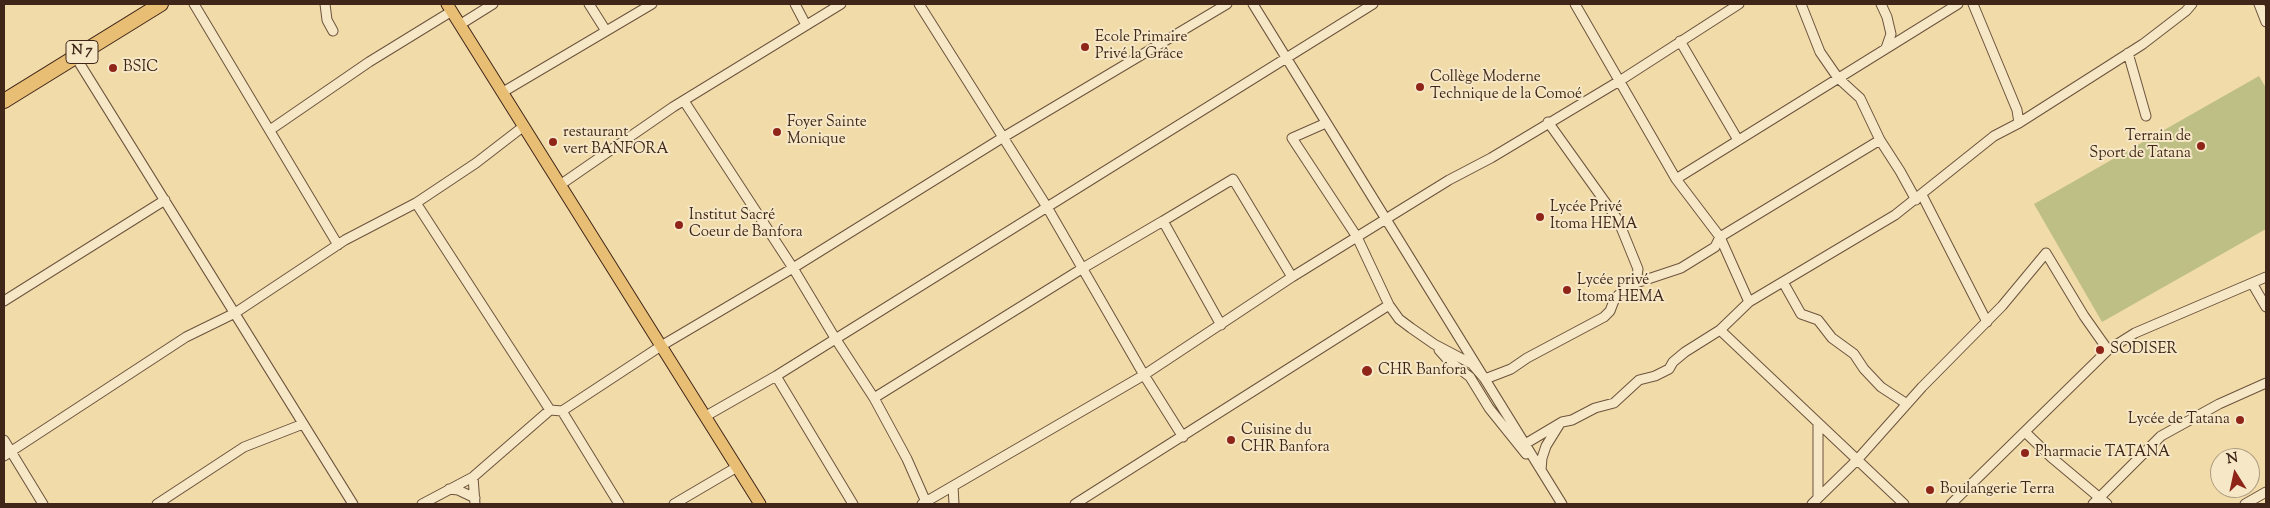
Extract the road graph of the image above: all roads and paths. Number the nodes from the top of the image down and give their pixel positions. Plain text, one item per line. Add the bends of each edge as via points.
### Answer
1 (194, 4) edge
2 (325, 4) edge
3 (493, 4) edge
4 (589, 4) edge
5 (652, 4) edge
6 (795, 4) edge
7 (840, 4) edge
8 (919, 4) edge
9 (1227, 4) edge
10 (1253, 4) edge
11 (1373, 4) edge
12 (1576, 4) edge
13 (1739, 4) edge
14 (1801, 4) edge
15 (1881, 4) edge
16 (1958, 4) edge
17 (1973, 4) edge
18 (2192, 4) edge
19 (2258, 4) edge
20 (157, 5) edge
21 (450, 8) edge
22 (1888, 21) junction
23 (2266, 22) edge
24 (461, 24) junction
25 (806, 25) junction
26 (333, 30) dead end
27 (606, 31) junction
28 (1910, 34) junction
29 (1680, 41) junction
30 (1886, 48) junction
31 (2128, 53) junction
32 (75, 56) junction
33 (1286, 58) junction
34 (1838, 78) junction
35 (1621, 80) junction
36 (503, 92) junction
37 (4, 101) edge
38 (684, 101) junction
39 (2146, 116) dead end
40 (1548, 122) junction
41 (1326, 123) junction
42 (2019, 123) junction
43 (524, 126) junction
44 (270, 130) junction
45 (1002, 138) junction
46 (1738, 140) junction
47 (1880, 140) junction
48 (1676, 178) junction
49 (560, 185) junction
50 (1919, 197) junction
51 (165, 200) junction
52 (416, 203) junction
53 (1047, 207) junction
54 (1386, 220) junction
55 (1163, 221) junction
56 (1356, 237) junction
57 (1720, 237) junction
58 (338, 245) junction
59 (794, 268) junction
60 (1083, 268) junction
61 (1292, 277) junction
62 (2266, 277) edge
63 (1783, 282) junction
64 (1636, 283) junction
65 (2252, 283) junction
66 (4, 301) edge
67 (1749, 302) junction
68 (1389, 306) junction
69 (2266, 308) edge
70 (235, 313) junction
71 (1987, 322) junction
72 (1221, 325) junction
73 (1720, 330) junction
74 (835, 338) junction
75 (1434, 344) junction
76 (661, 346) junction
77 (2108, 350) junction
78 (1144, 375) junction
79 (776, 376) junction
80 (1485, 379) junction
81 (2266, 384) edge
82 (874, 398) junction
83 (1906, 404) junction
84 (550, 410) junction
85 (562, 411) junction
86 (706, 416) junction
87 (1562, 422) junction
88 (1818, 423) junction
89 (303, 424) junction
90 (2025, 432) junction
91 (1183, 437) junction
92 (4, 440) edge
93 (1525, 444) junction
94 (8, 454) edge
95 (1857, 460) junction
96 (737, 467) junction
97 (1541, 470) junction
98 (473, 477) junction
99 (1547, 479) junction
100 (953, 486) junction
101 (449, 489) junction
102 (2266, 492) edge
103 (1818, 497) junction
104 (475, 501) edge
105 (2096, 501) edge
106 (924, 503) edge
107 (43, 504) edge
108 (157, 504) edge
109 (353, 504) edge
110 (422, 504) edge
111 (619, 504) edge
112 (674, 504) edge
113 (760, 504) edge
114 (853, 504) edge
115 (954, 504) edge
116 (1075, 504) edge
117 (1562, 504) edge
118 (1812, 504) edge
119 (1904, 504) edge
120 (1951, 504) edge
121 (2107, 504) edge
122 (2245, 504) edge

1 - 44 street
2 - 26 street via 327,20
3 - 24 street
4 - 27 street
5 - 27 street
6 - 25 street
7 - 25 street
8 - 45 street
9 - 45 street
10 - 33 street
11 - 33 street
12 - 35 street
13 - 29 street
14 - 34 street via 1820,52
15 - 22 street
16 - 28 street
17 - 42 street via 2017,110
18 - 31 street
19 - 23 street
20 - 32 highway, N 7
21 - 24 main road
21 - 44 street
22 - 28 street via 1896,29
22 - 30 street via 1891,34
24 - 36 main road
25 - 38 street
27 - 36 street
28 - 30 street
29 - 35 street
29 - 46 street
30 - 34 street
31 - 39 street
31 - 42 street
32 - 37 highway, N 7
32 - 51 street
33 - 41 street
33 - 53 street
34 - 46 street
34 - 47 street via 1860,98
35 - 40 street
35 - 48 street
36 - 43 main road
38 - 49 street
38 - 59 street
40 - 54 street
40 - 64 street via 1618,220 1638,269
41 - 54 street
41 - 56 street via 1292,138
42 - 50 street via 1994,136
43 - 49 main road
43 - 52 street
44 - 58 street
45 - 53 street
45 - 59 street
46 - 48 street
47 - 50 street
47 - 57 street
48 - 57 street
49 - 76 main road
50 - 63 street via 1850,244
50 - 71 street
51 - 66 street
51 - 70 street
52 - 58 street
52 - 84 street
53 - 60 street
53 - 74 street
54 - 56 street
54 - 80 street
55 - 60 street
55 - 61 street via 1234,179
55 - 72 street
56 - 61 street
56 - 68 street
57 - 64 street via 1715,247 1681,268
57 - 67 street
58 - 70 street
59 - 74 street
59 - 76 street
60 - 78 street
60 - 82 street
61 - 72 street
62 - 65 street
63 - 67 street
63 - 83 street via 1801,314 1818,320 1832,338 1854,354 1881,387
64 - 80 street via 1615,298 1610,311 1604,316 1511,369
65 - 69 street
65 - 77 street via 2135,332
67 - 73 street
68 - 75 street via 1399,319
68 - 91 street
70 - 89 street
70 - 94 street via 186,338
71 - 77 street via 2046,253
71 - 83 street
72 - 78 street
73 - 87 street via 1672,362 1668,370 1639,380 1620,400
73 - 88 street
74 - 79 street
74 - 82 street
75 - 80 street via 1472,364
75 - 99 street via 1470,377 1506,430
76 - 85 street
76 - 86 main road
77 - 90 street
78 - 91 street
78 - 100 street
79 - 86 street
79 - 114 street
80 - 93 street
81 - 105 street via 2161,436
82 - 106 street via 906,459
83 - 95 street
84 - 85 street
84 - 98 street
85 - 111 street
86 - 96 main road
87 - 93 street
87 - 97 street via 1546,446
88 - 95 street
88 - 103 street
89 - 108 street via 244,447
89 - 109 street
90 - 105 street
90 - 120 street
91 - 116 street
92 - 94 street
93 - 97 street
94 - 107 street
95 - 103 street
95 - 119 street
96 - 112 street
96 - 113 main road
97 - 99 street
98 - 101 street
98 - 104 street
99 - 117 street
100 - 106 street
100 - 115 street
101 - 104 street via 458,490
101 - 110 street
102 - 122 street
103 - 118 street
105 - 121 street

